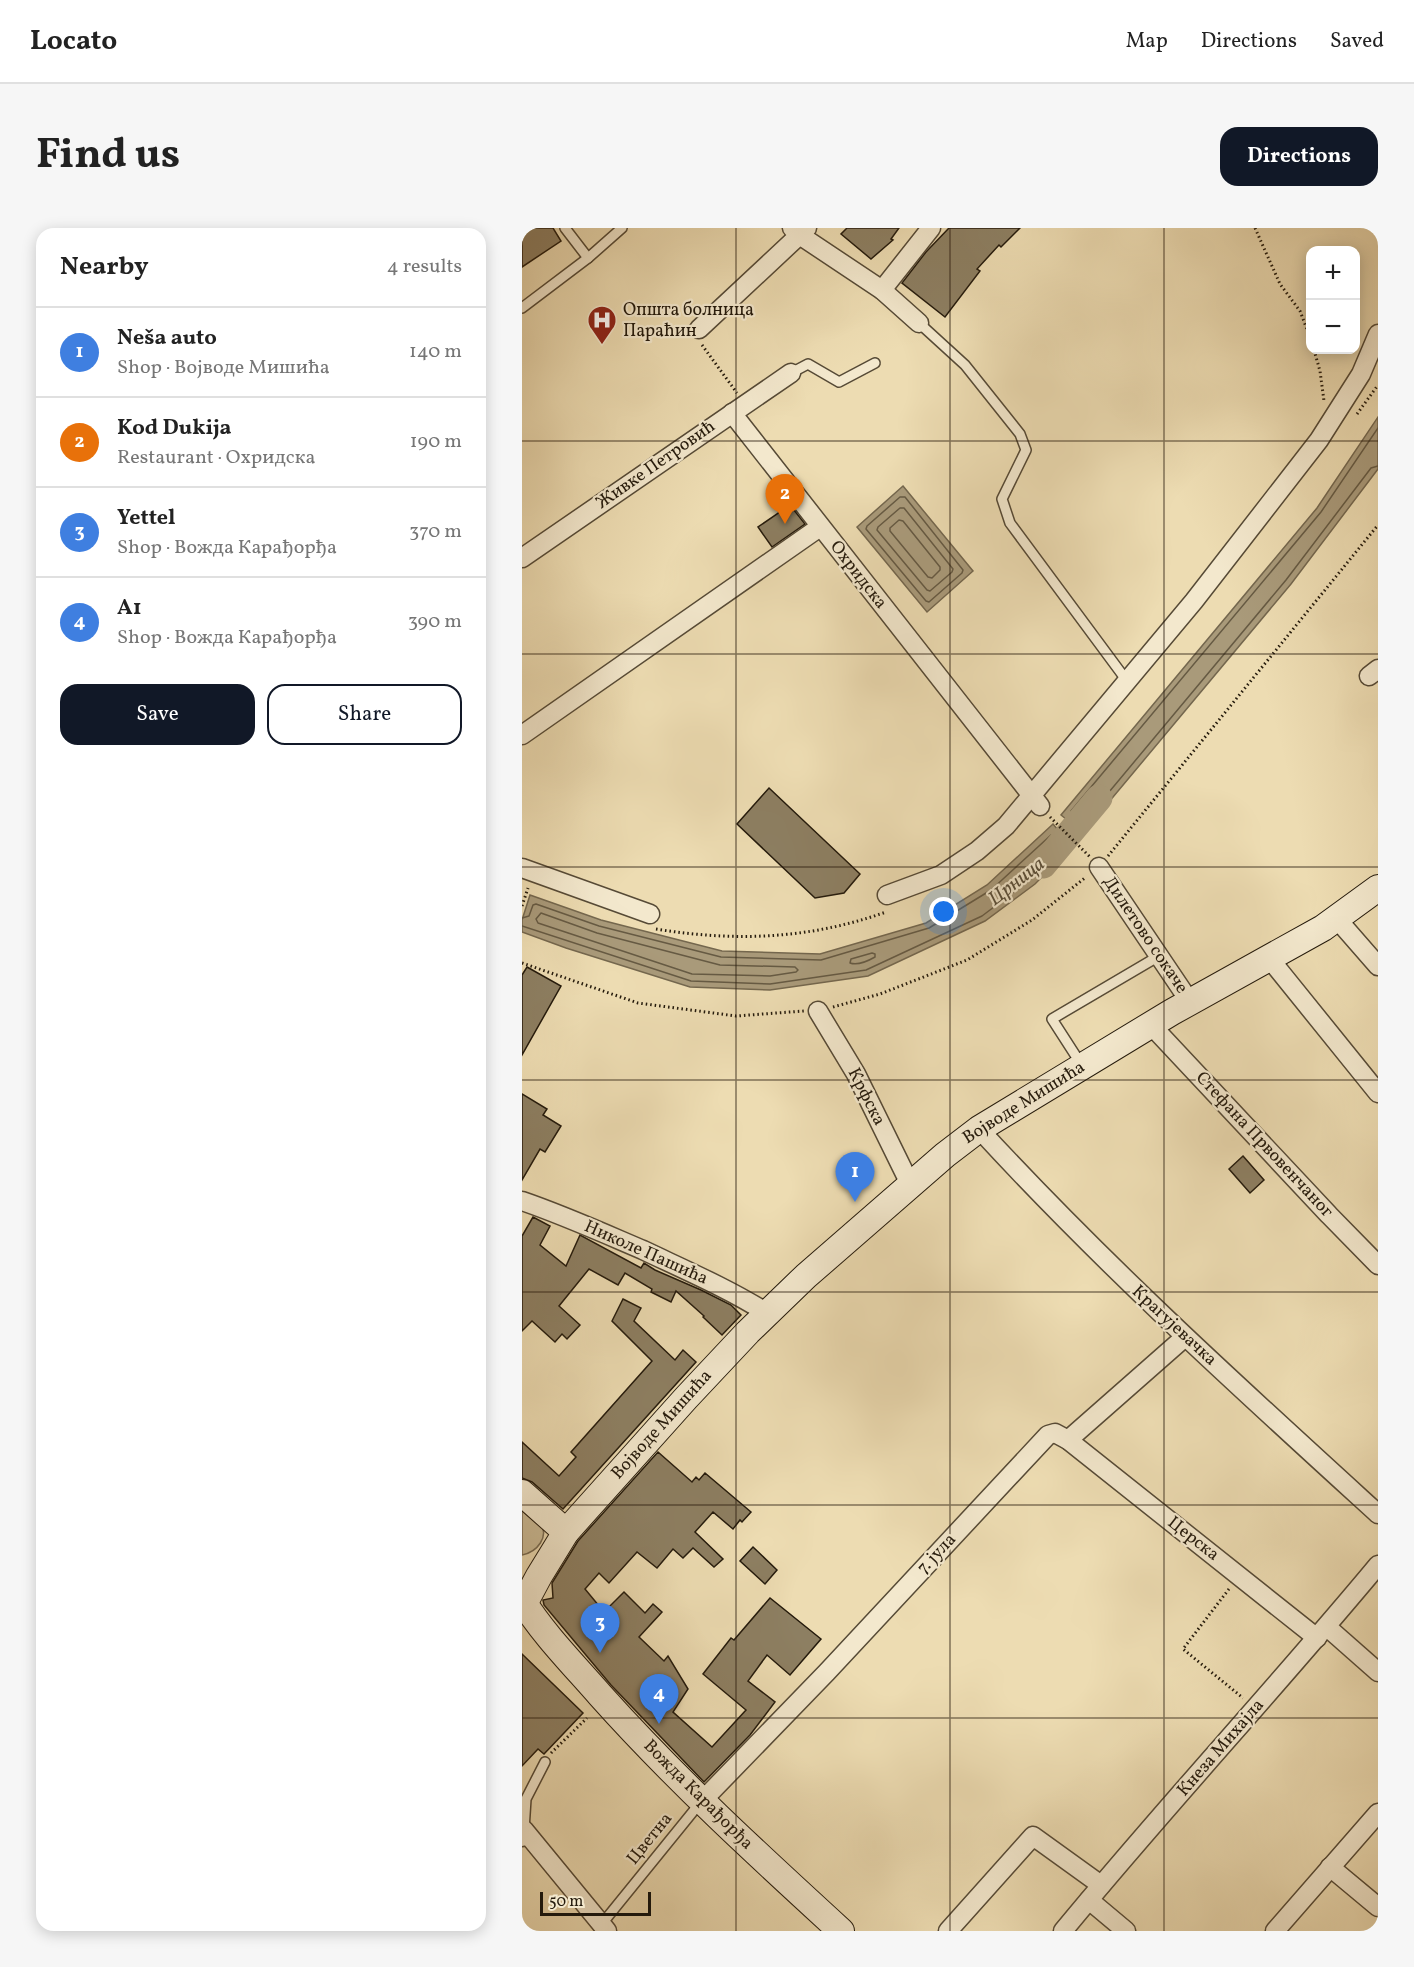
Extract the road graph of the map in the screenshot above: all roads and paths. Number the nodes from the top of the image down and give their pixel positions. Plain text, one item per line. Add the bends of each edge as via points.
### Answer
1 (566, 228) edge
2 (622, 228) edge
3 (931, 228) edge
4 (1255, 228) edge
5 (800, 231) edge
6 (588, 258) junction
7 (882, 290) junction
8 (522, 308) edge
9 (919, 323) joint
10 (1306, 325) edge
11 (699, 329) joint
12 (1378, 334) edge
13 (1315, 354) edge
14 (875, 363) dead end
15 (791, 374) joint
16 (739, 408) junction
17 (1331, 420) junction
18 (1378, 525) edge
19 (820, 527) junction
20 (522, 558) edge
21 (1127, 681) junction
22 (522, 735) edge
23 (1040, 805) junction
24 (1099, 867) junction
25 (525, 876) edge
26 (1378, 888) edge
27 (886, 896) dead end
28 (522, 906) edge
29 (650, 914) dead end
30 (1337, 918) junction
31 (1159, 956) junction
32 (1269, 958) junction
33 (522, 963) edge
34 (1378, 966) edge
35 (1190, 1002) junction
36 (818, 1011) junction
37 (1151, 1025) junction
38 (1082, 1067) junction
39 (1378, 1093) edge
40 (979, 1129) junction
41 (910, 1184) junction
42 (522, 1201) edge
43 (1378, 1265) edge
44 (767, 1313) junction
45 (1185, 1337) junction
46 (1068, 1440) junction
47 (522, 1493) edge
48 (1378, 1514) edge
49 (566, 1532) junction
50 (1378, 1565) edge
51 (530, 1571) edge
52 (1231, 1587) dead end
53 (523, 1604) edge
54 (1322, 1632) junction
55 (1378, 1672) edge
56 (1256, 1709) junction
57 (587, 1718) dead end
58 (545, 1762) joint
59 (702, 1801) junction
60 (1378, 1813) edge
61 (523, 1833) edge
62 (1330, 1867) junction
63 (1101, 1885) junction
64 (1089, 1900) junction
65 (1378, 1907) edge
66 (604, 1928) edge
67 (841, 1931) edge
68 (948, 1931) edge
69 (1063, 1931) edge
70 (1126, 1931) edge
71 (1275, 1931) edge

1 - 6 lane
2 - 6 lane
3 - 7 street
4 - 10 path via 1280,284
5 - 7 street
5 - 11 street
6 - 8 lane
7 - 9 street
9 - 21 lane via 965,365 1020,434 1026,450 1002,499 1010,523
11 - 16 path via 695,335
12 - 17 street via 1360,374
13 - 17 path
14 - 15 lane via 839,382 808,364
15 - 16 street, Живке Петровић
16 - 19 street
16 - 20 street, Живке Петровић
17 - 21 street via 1194,601
18 - 24 path
19 - 22 street, Охридска
19 - 23 street, Охридска
21 - 23 street
23 - 24 path
23 - 27 street via 941,875
24 - 31 street, Дилетово сокаче
24 - 36 path via 1032,920 967,960 880,994
25 - 28 path
25 - 29 street
26 - 30 main road, Војводе Мишића
30 - 32 main road, Војводе Мишића
30 - 34 street
31 - 35 street, Дилетово сокаче
31 - 38 lane via 1052,1019
32 - 35 main road, Војводе Мишића
32 - 39 street
33 - 36 path via 638,1003 736,1016
35 - 37 main road, Војводе Мишића
36 - 41 street, Крфска via 856,1074
37 - 38 main road, Војводе Мишића
37 - 43 street, Стефана Првовенчаног
38 - 40 main road, Војводе Мишића
40 - 41 main road, Војводе Мишића
40 - 45 street, Крагујевачка via 1070,1226
41 - 44 main road, Војводе Мишића
42 - 44 street, Николе Пашића via 664,1260
44 - 49 main road, Војводе Мишића
45 - 46 street
45 - 48 street, Крагујевачка
46 - 54 street, Церска
46 - 59 street, 7. јула via 1055,1433 1048,1435
47 - 49 main road
49 - 51 main road, Вожда Карађорђа
50 - 54 street, Кнеза Михајла
51 - 53 main road, Вожда Карађорђа
52 - 56 path via 1183,1649
53 - 59 main road, Вожда Карађорђа via 637,1735
54 - 55 street, Церска
54 - 56 street, Кнеза Михајла
56 - 63 street, Кнеза Михајла
57 - 58 path
58 - 61 lane via 526,1799
59 - 66 lane, Цветна
59 - 67 main road, Вожда Карађорђа
60 - 62 street
61 - 66 street
62 - 65 street
62 - 71 street
63 - 64 street, Кнеза Михајла
63 - 68 street via 1033,1836
64 - 69 street, Кнеза Михајла
64 - 70 street

